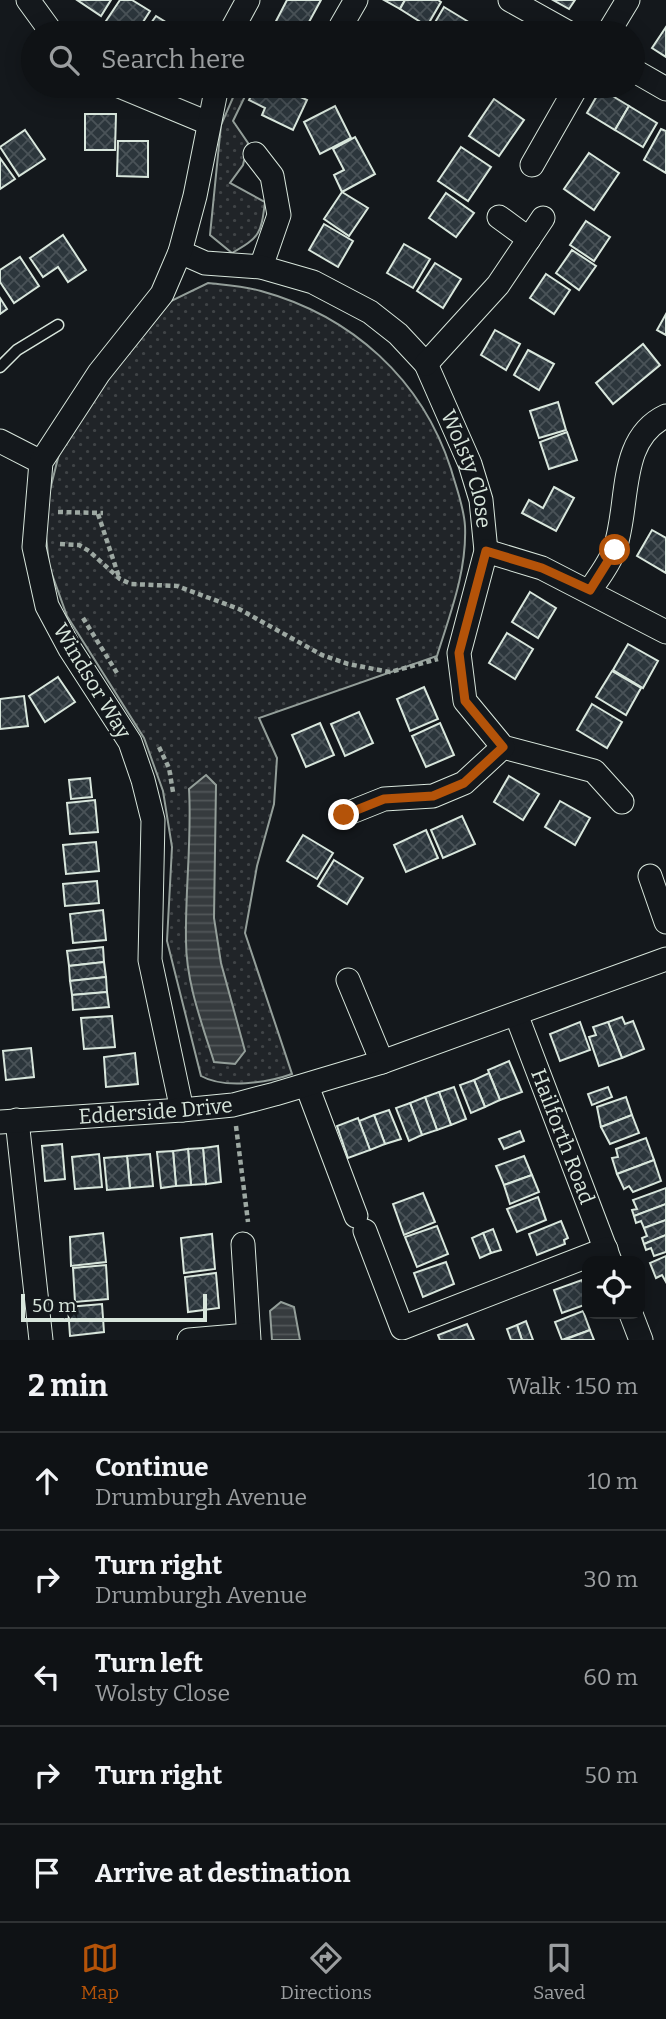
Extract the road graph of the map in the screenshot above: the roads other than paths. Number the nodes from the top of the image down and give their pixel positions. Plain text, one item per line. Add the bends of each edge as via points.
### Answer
1 (28, 0) edge
2 (248, 0) edge
3 (356, 0) edge
4 (510, 0) edge
5 (628, 0) edge
6 (43, 21) edge
7 (237, 21) edge
8 (344, 21) edge
9 (548, 21) edge
10 (615, 21) edge
11 (645, 77) edge
12 (666, 89) edge
13 (148, 98) edge
14 (214, 98) edge
15 (570, 98) edge
16 (208, 123) junction
17 (255, 154) dead end
18 (532, 165) dead end
19 (499, 217) dead end
20 (543, 218) dead end
21 (528, 239) junction
22 (180, 252) junction
23 (261, 267) junction
24 (58, 325) dead end
25 (426, 364) junction
26 (0, 367) edge
27 (666, 416) edge
28 (0, 441) edge
29 (41, 461) junction
30 (486, 551) junction
31 (590, 590) junction
32 (666, 632) edge
33 (503, 747) junction
34 (622, 802) dead end
35 (344, 815) dead end
36 (650, 876) dead end
37 (666, 922) edge
38 (666, 959) edge
39 (348, 980) dead end
40 (516, 1014) junction
41 (382, 1062) junction
42 (307, 1086) junction
43 (182, 1110) junction
44 (9, 1121) edge
45 (243, 1244) dead end
46 (608, 1255) edge
47 (633, 1319) edge
48 (405, 1334) edge
49 (249, 1337) edge
50 (41, 1340) edge
51 (189, 1340) edge
52 (641, 1340) edge

1 - 6 street
2 - 7 street
3 - 8 street
4 - 9 street
5 - 10 street
11 - 12 street
13 - 16 street
14 - 16 street, Windsor Way
15 - 18 street
16 - 22 street, Windsor Way
17 - 23 street via 272,176 279,215
19 - 21 street
20 - 21 street
21 - 25 street via 498,285
22 - 23 street, Wolsty Close via 205,263
22 - 29 street, Windsor Way via 162,294 99,373
23 - 25 street, Wolsty Close via 313,282 349,299 398,334
24 - 26 lane via 17,350
25 - 30 street, Wolsty Close via 470,464 481,500
27 - 31 street via 651,423 631,456 615,550
28 - 29 street
29 - 43 street, Windsor Way via 34,547 47,606 69,649 130,742 153,820 150,960
30 - 31 street via 542,568
30 - 33 street, Wolsty Close via 459,653 465,701
31 - 32 street
33 - 34 street via 594,771
33 - 35 street via 464,783 433,796 384,799
36 - 37 street
38 - 40 street, Edderside Drive
39 - 41 street
40 - 41 street, Edderside Drive
40 - 46 street, Hailforth Road
41 - 42 street, Edderside Drive
42 - 43 street, Edderside Drive via 233,1105
42 - 48 street
43 - 44 street, Edderside Drive
44 - 50 street
45 - 49 street
46 - 48 street
47 - 52 street
49 - 51 street

